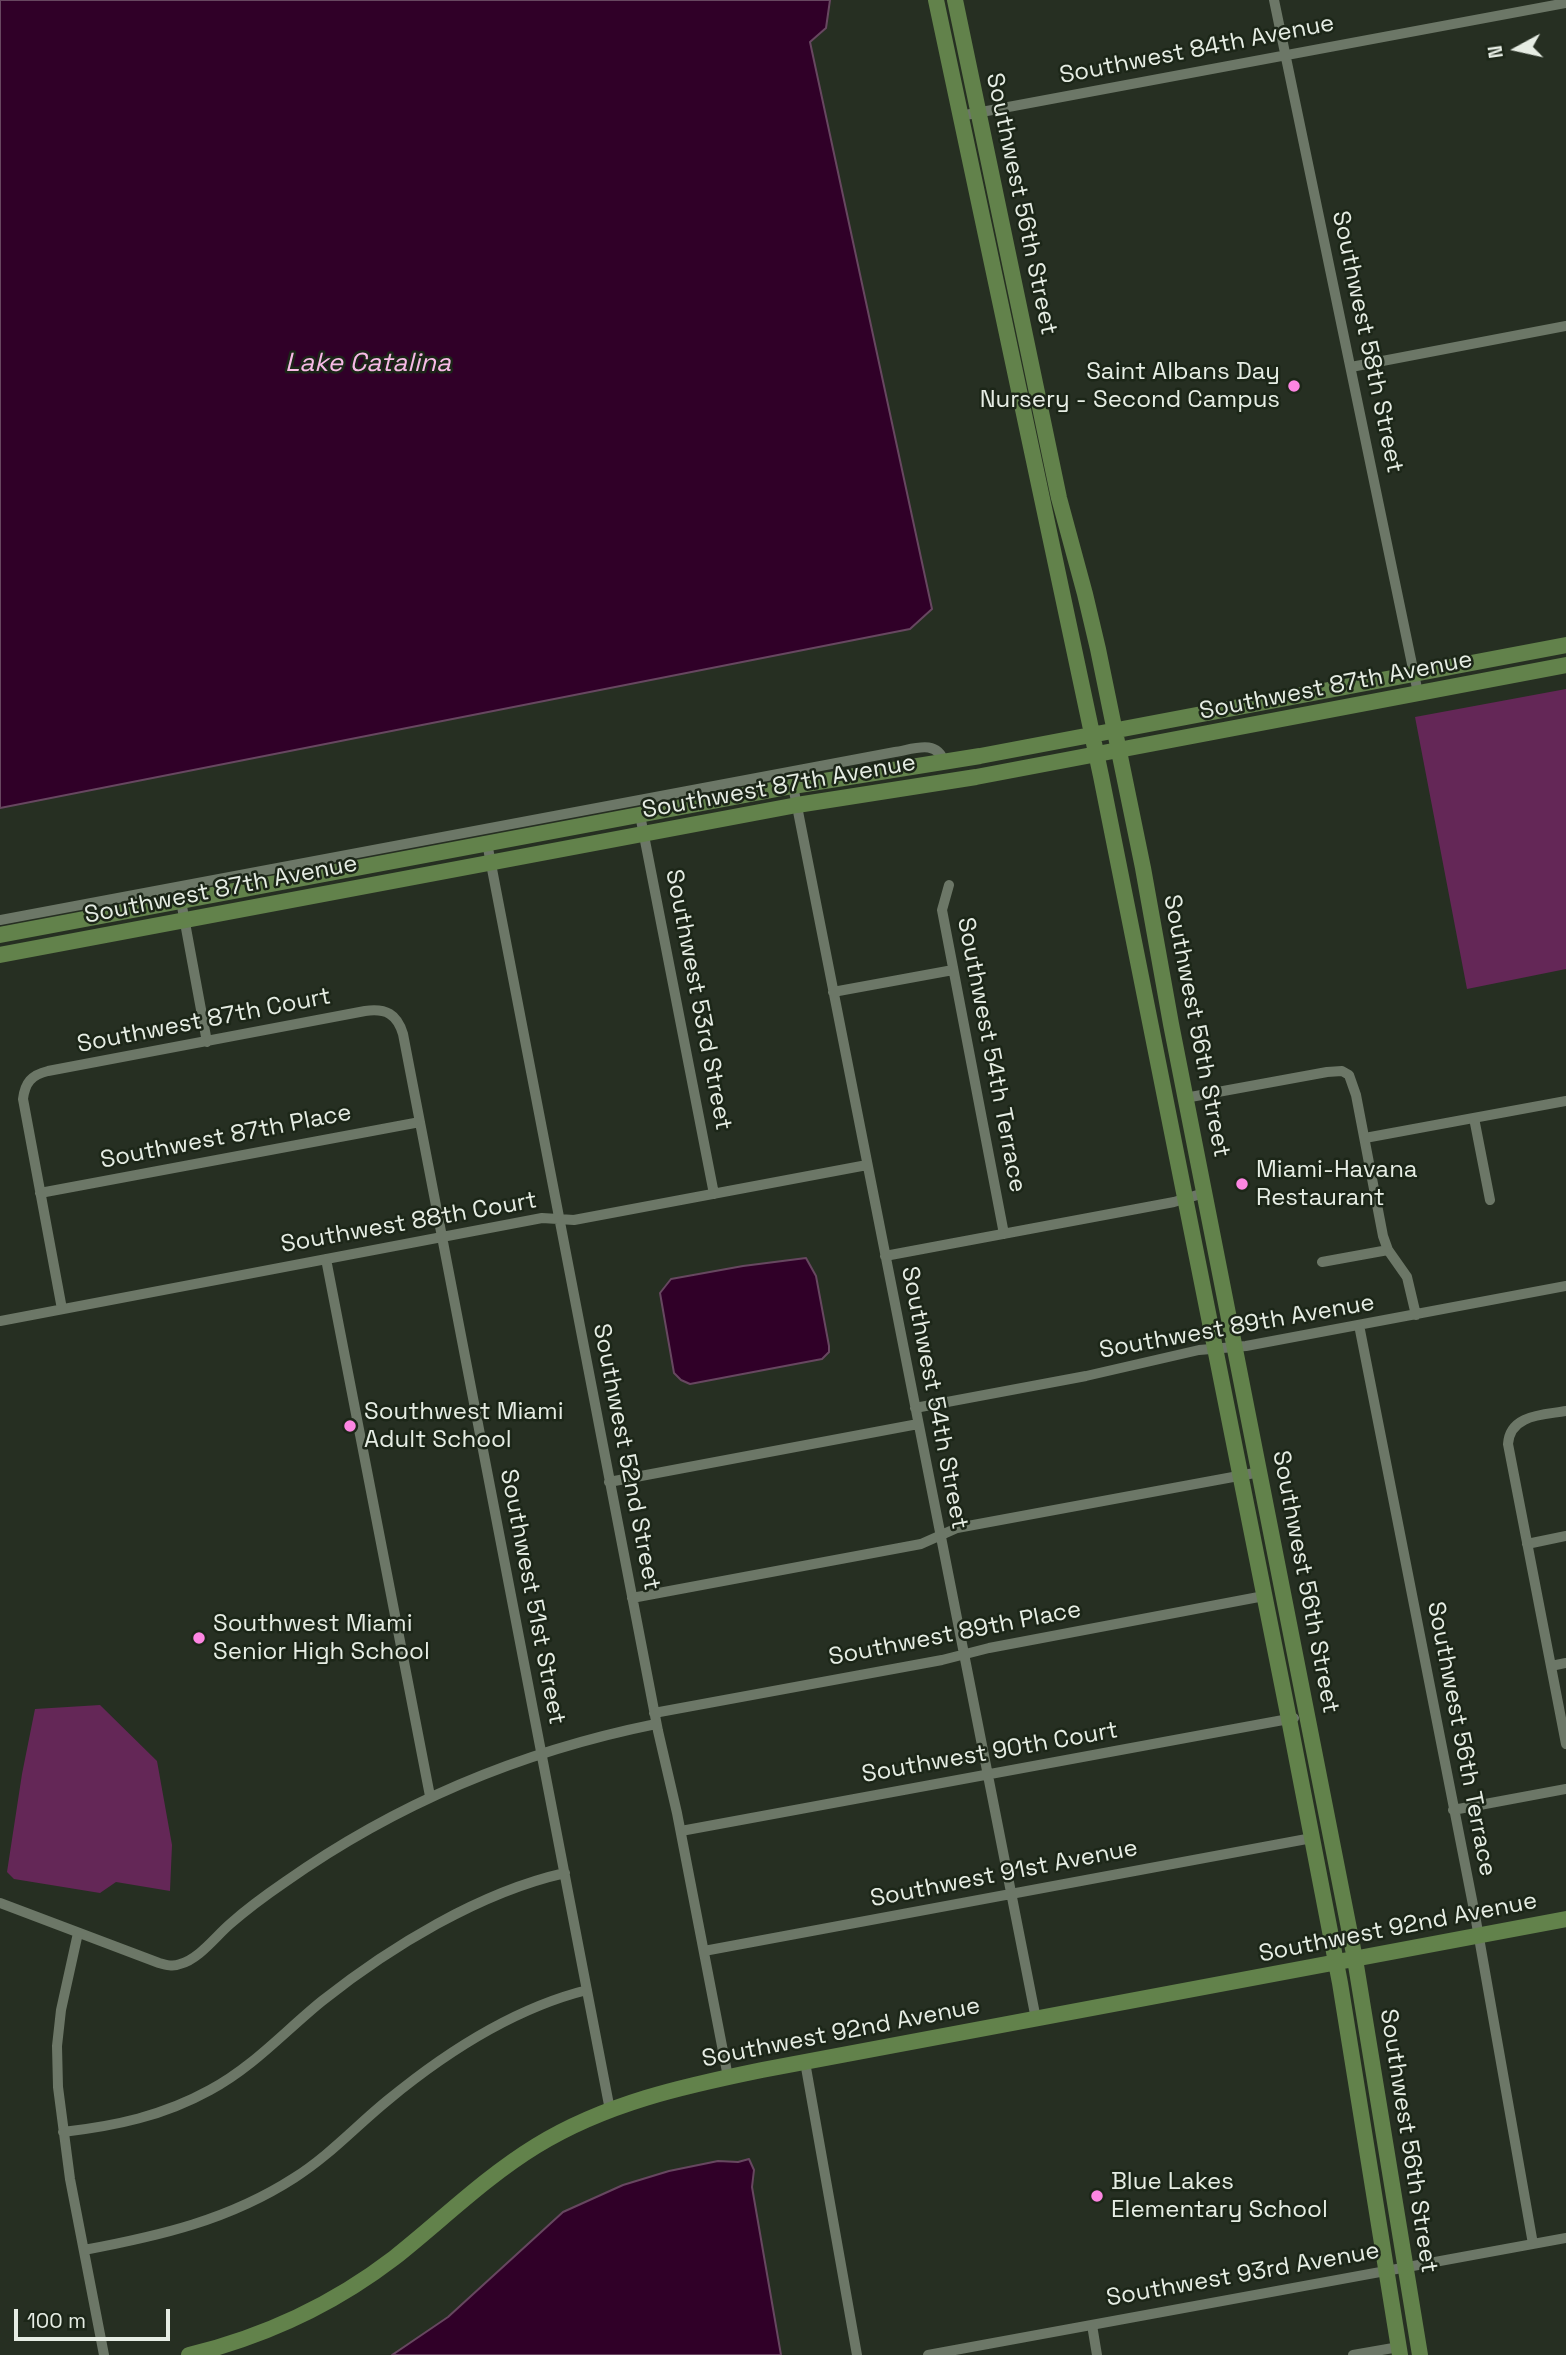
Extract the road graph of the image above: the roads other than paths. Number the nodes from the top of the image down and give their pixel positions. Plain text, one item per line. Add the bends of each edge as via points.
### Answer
1 (936, 0) edge
2 (955, 0) edge
3 (1274, 0) edge
4 (1566, 3) edge
5 (1286, 55) junction
6 (979, 113) junction
7 (960, 117) junction
8 (1566, 326) edge
9 (1351, 367) junction
10 (1033, 370) junction
11 (1015, 374) junction
12 (1566, 645) edge
13 (1566, 665) edge
14 (1414, 674) junction
15 (1418, 693) junction
16 (1114, 731) junction
17 (1093, 735) junction
18 (1118, 749) junction
19 (1096, 754) junction
20 (944, 762) junction
21 (925, 784) junction
22 (793, 786) junction
23 (797, 805) junction
24 (640, 815) junction
25 (644, 834) junction
26 (487, 843) junction
27 (339, 863) junction
28 (491, 863) junction
29 (949, 885) dead end
30 (343, 890) junction
31 (181, 901) junction
32 (0, 920) edge
33 (185, 920) junction
34 (0, 935) edge
35 (0, 955) edge
36 (953, 970) junction
37 (833, 992) junction
38 (391, 1013) joint
39 (207, 1042) junction
40 (1185, 1098) junction
41 (1566, 1101) edge
42 (1474, 1118) junction
43 (420, 1122) junction
44 (1365, 1138) junction
45 (867, 1164) junction
46 (40, 1193) junction
47 (714, 1194) junction
48 (1204, 1194) junction
49 (1186, 1198) junction
50 (1490, 1200) dead end
51 (558, 1219) junction
52 (1004, 1234) junction
53 (441, 1238) junction
54 (1388, 1250) junction
55 (884, 1256) junction
56 (326, 1259) junction
57 (1322, 1262) dead end
58 (1566, 1286) edge
59 (62, 1309) junction
60 (1416, 1315) junction
61 (0, 1321) edge
62 (1359, 1325) junction
63 (1215, 1348) junction
64 (1235, 1348) junction
65 (915, 1408) junction
66 (1566, 1411) edge
67 (918, 1424) junction
68 (1260, 1472) junction
69 (1241, 1475) junction
70 (609, 1482) junction
71 (940, 1535) junction
72 (1566, 1536) edge
73 (1527, 1544) junction
74 (1264, 1596) junction
75 (632, 1598) junction
76 (965, 1654) junction
77 (1566, 1663) edge
78 (1551, 1666) junction
79 (1308, 1716) junction
80 (655, 1719) junction
81 (1289, 1719) junction
82 (1566, 1744) edge
83 (541, 1754) junction
84 (989, 1775) junction
85 (1566, 1789) edge
86 (430, 1797) junction
87 (1453, 1810) junction
88 (681, 1831) junction
89 (1312, 1838) junction
90 (565, 1873) junction
91 (1011, 1895) junction
92 (1, 1906) edge
93 (1566, 1919) edge
94 (78, 1933) junction
95 (1478, 1936) junction
96 (704, 1951) junction
97 (1355, 1959) junction
98 (1336, 1963) junction
99 (587, 1990) junction
100 (1036, 2019) junction
101 (804, 2062) junction
102 (728, 2077) junction
103 (610, 2110) junction
104 (63, 2132) junction
105 (1566, 2238) edge
106 (1533, 2244) junction
107 (84, 2250) junction
108 (1404, 2267) junction
109 (1386, 2270) junction
110 (1092, 2325) junction
111 (976, 2351) edge
112 (1400, 2351) edge
113 (104, 2355) edge
114 (189, 2355) edge
115 (857, 2355) edge
116 (928, 2355) edge
117 (1097, 2355) edge
118 (1353, 2355) edge
119 (1420, 2355) edge

1 - 7 main road, Southwest 56th Street
2 - 6 main road, Southwest 56th Street
3 - 5 street, Southwest 58th Street
4 - 5 street, Southwest 84th Avenue
5 - 6 street, Southwest 84th Avenue
5 - 9 street, Southwest 58th Street
6 - 7 street, Southwest 84th Avenue
6 - 10 main road, Southwest 56th Street
7 - 11 main road, Southwest 56th Street
8 - 9 street
9 - 14 street, Southwest 58th Street
10 - 11 main road
10 - 16 main road, Southwest 56th Street
11 - 17 main road, Southwest 56th Street
12 - 14 main road, Southwest 87th Avenue
13 - 15 main road, Southwest 87th Avenue
14 - 15 street, Southwest 58th Street
14 - 16 main road, Southwest 87th Avenue
15 - 18 main road, Southwest 87th Avenue
16 - 17 main road, Southwest 87th Avenue
16 - 18 main road, Southwest 56th Street
17 - 19 main road, Southwest 56th Street
17 - 20 main road, Southwest 87th Avenue
18 - 19 main road, Southwest 87th Avenue
18 - 40 main road, Southwest 56th Street
19 - 21 main road, Southwest 87th Avenue
19 - 49 main road, Southwest 56th Street
20 - 21 main road via 942,771
20 - 22 main road, Southwest 87th Avenue
20 - 27 street, Southwest 87th Avenue via 936,748 915,748
21 - 23 main road, Southwest 87th Avenue
22 - 23 street, Southwest 54th Street
22 - 24 main road, Southwest 87th Avenue
23 - 25 main road, Southwest 87th Avenue
23 - 37 street, Southwest 54th Street
24 - 25 street, Southwest 53rd Street
24 - 26 main road, Southwest 87th Avenue
25 - 28 main road, Southwest 87th Avenue
25 - 47 street, Southwest 53rd Street
26 - 27 main road, Southwest 87th Avenue
26 - 28 street, Southwest 52nd Street
27 - 30 main road
27 - 31 main road, Southwest 87th Avenue
27 - 32 street, Southwest 87th Avenue
28 - 30 main road, Southwest 87th Avenue
28 - 51 street, Southwest 52nd Street
29 - 36 street, Southwest 54th Terrace via 942,910
30 - 33 main road, Southwest 87th Avenue
31 - 33 street
31 - 34 main road, Southwest 87th Avenue
33 - 35 main road, Southwest 87th Avenue
33 - 39 street
36 - 37 street
36 - 52 street, Southwest 54th Terrace
37 - 45 street, Southwest 54th Street
38 - 39 street, Southwest 87th Court via 365,1011
38 - 43 street, Southwest 51st Street via 403,1034
39 - 46 street, Southwest 87th Court via 32,1077 23,1100
40 - 44 street via 1331,1071 1349,1075
40 - 48 main road, Southwest 56th Street
41 - 42 street
42 - 44 street
42 - 50 street
43 - 46 street, Southwest 87th Place
43 - 53 street, Southwest 51st Street
44 - 54 street
45 - 47 street, Southwest 88th Court
45 - 55 street, Southwest 54th Street
46 - 59 street
47 - 51 street, Southwest 88th Court via 574,1220
48 - 49 street
48 - 64 main road, Southwest 56th Street
49 - 52 street
49 - 63 main road, Southwest 56th Street
51 - 53 street, Southwest 88th Court via 542,1218
51 - 70 street, Southwest 52nd Street
52 - 55 street
53 - 56 street, Southwest 88th Court
53 - 83 street, Southwest 51st Street
54 - 57 street
54 - 60 street via 1407,1277
55 - 65 street, Southwest 54th Street
56 - 59 street, Southwest 88th Court
56 - 86 street
58 - 60 street, Southwest 89th Avenue
59 - 61 street, Southwest 88th Court
60 - 62 street, Southwest 89th Avenue
62 - 64 street, Southwest 89th Avenue
62 - 87 street, Southwest 56th Terrace
63 - 64 street, Southwest 89th Avenue
63 - 65 street, Southwest 89th Avenue
63 - 69 main road, Southwest 56th Street
64 - 68 main road, Southwest 56th Street
65 - 67 street, Southwest 54th Street
66 - 73 street via 1524,1419 1508,1439
67 - 70 street
67 - 71 street, Southwest 54th Street
68 - 69 street
68 - 79 main road, Southwest 56th Street
69 - 71 street via 957,1528
69 - 74 main road, Southwest 56th Street
70 - 75 street, Southwest 52nd Street
71 - 75 street via 921,1544
71 - 76 street, Southwest 54th Street
72 - 73 street
73 - 78 street
74 - 76 street, Southwest 89th Place
74 - 81 main road, Southwest 56th Street
75 - 80 street, Southwest 52nd Street
76 - 80 street, Southwest 89th Place
76 - 84 street, Southwest 54th Street
77 - 78 street
78 - 82 street
79 - 81 street, Southwest 90th Court
79 - 97 main road, Southwest 56th Street
80 - 83 street, Southwest 89th Place
80 - 88 street, Southwest 52nd Street
81 - 84 street, Southwest 90th Court
81 - 89 main road, Southwest 56th Street
83 - 86 street, Southwest 89th Place
83 - 90 street, Southwest 51st Street
84 - 88 street, Southwest 90th Court
84 - 91 street, Southwest 54th Street
85 - 87 street
86 - 94 street, Southwest 89th Place via 388,1817 296,1874 183,1964 159,1964
87 - 95 street, Southwest 56th Terrace
88 - 96 street, Southwest 52nd Street
89 - 91 street, Southwest 91st Avenue
89 - 98 main road, Southwest 56th Street
90 - 99 street, Southwest 51st Street
90 - 104 street via 479,1904 392,1952 323,2001 242,2071 207,2092 146,2118
91 - 96 street, Southwest 91st Avenue
91 - 100 street, Southwest 54th Street
92 - 94 street, Southwest 89th Place
93 - 95 main road, Southwest 92nd Avenue
94 - 104 street via 57,2046
95 - 97 main road, Southwest 92nd Avenue
95 - 106 street, Southwest 56th Terrace
96 - 102 street, Southwest 52nd Street
97 - 98 main road, Southwest 92nd Avenue
97 - 108 main road, Southwest 56th Street
98 - 100 main road, Southwest 92nd Avenue
98 - 109 main road, Southwest 56th Street
99 - 103 street, Southwest 51st Street
99 - 107 street via 541,2005 461,2048 389,2099 324,2157 256,2200 176,2231
100 - 101 main road, Southwest 92nd Avenue
101 - 102 main road, Southwest 92nd Avenue
101 - 115 street
102 - 103 main road, Southwest 92nd Avenue
103 - 114 main road, Southwest 92nd Avenue via 518,2158 393,2259 332,2299 271,2329
104 - 107 street
105 - 106 street, Southwest 93rd Avenue
106 - 108 street, Southwest 93rd Avenue
107 - 113 street
108 - 109 street, Southwest 93rd Avenue
108 - 119 main road, Southwest 56th Street
109 - 110 street, Southwest 93rd Avenue
109 - 112 main road, Southwest 56th Street
110 - 111 street, Southwest 93rd Avenue
110 - 117 street
111 - 116 street, Southwest 93rd Avenue
112 - 118 street

